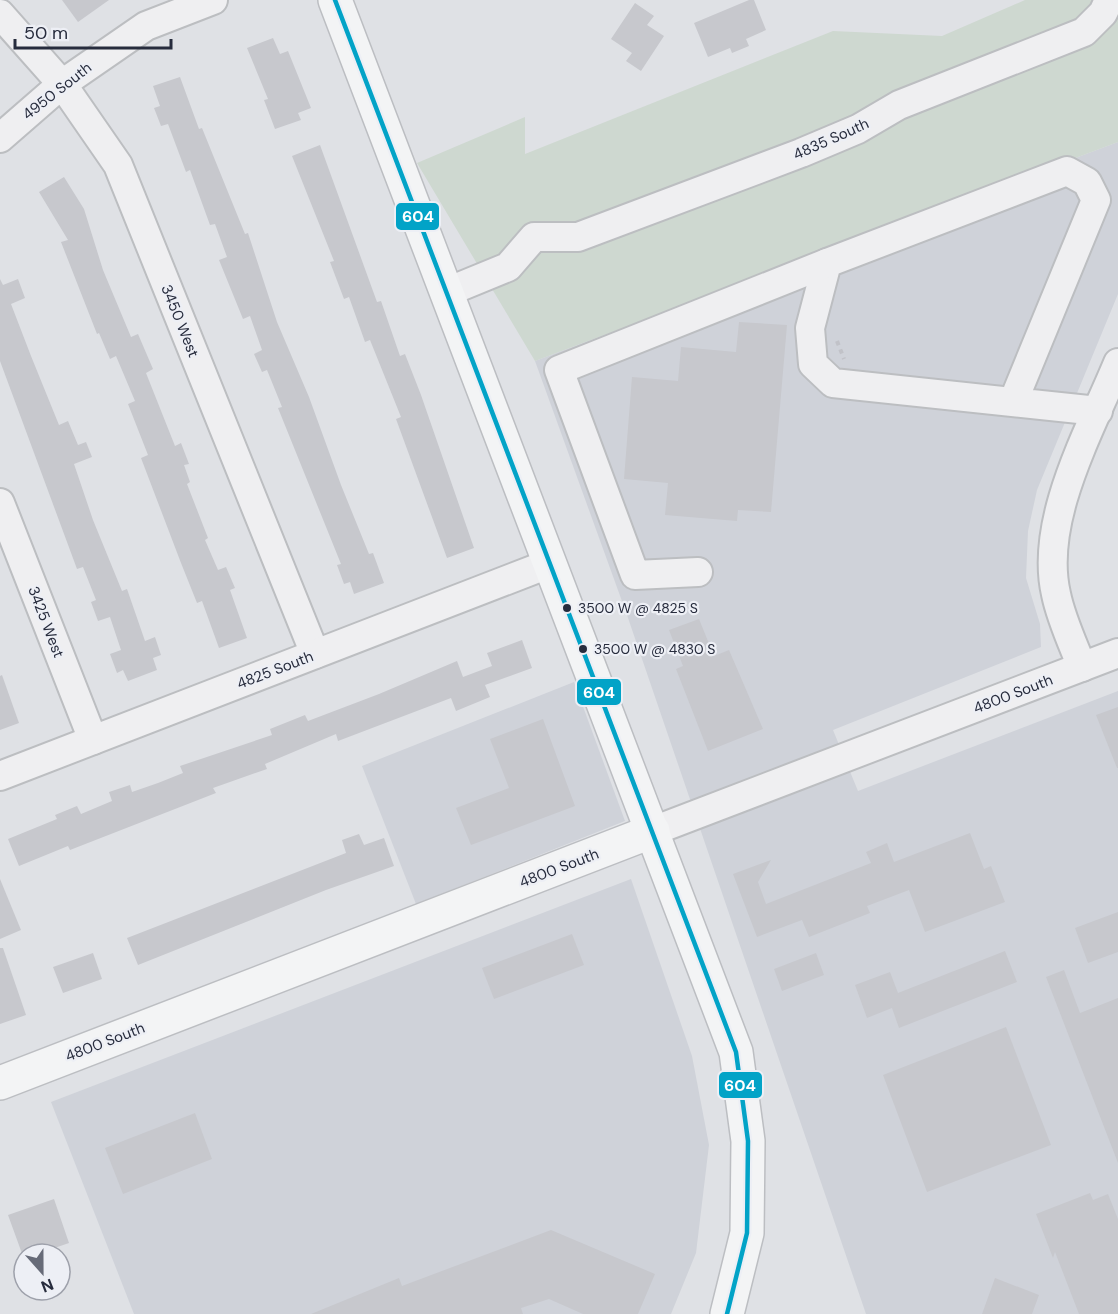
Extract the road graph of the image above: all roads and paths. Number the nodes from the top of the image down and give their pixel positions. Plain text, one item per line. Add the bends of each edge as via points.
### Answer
1 (213, 0) edge
2 (335, 0) edge
3 (1109, 0) edge
4 (0, 14) edge
5 (62, 84) junction
6 (0, 138) edge
7 (827, 263) junction
8 (447, 292) junction
9 (1118, 363) edge
10 (1013, 402) junction
11 (1098, 411) junction
12 (0, 503) edge
13 (551, 563) junction
14 (698, 572) dead end
15 (315, 654) junction
16 (1118, 654) edge
17 (1082, 668) junction
18 (93, 740) junction
19 (0, 776) edge
20 (653, 831) junction
21 (0, 1083) edge
22 (727, 1314) edge

1 - 5 street, 4950 South via 146,26
2 - 8 main road
3 - 8 street, 4835 South via 1103,13 1084,32 899,105 858,129 801,153 578,237 534,237 508,267
4 - 5 street, 3450 West
5 - 6 street, 4950 South
5 - 15 street, 3450 West via 118,165
7 - 10 street via 810,328 813,364 833,383
7 - 10 street via 1067,171 1087,182 1096,200
7 - 14 street via 559,370 636,574
8 - 13 main road
9 - 11 street
10 - 11 street
11 - 17 street via 1064,495 1053,545 1055,593
12 - 18 street, 3425 West
13 - 15 street, 4825 South
13 - 20 main road
15 - 18 street, 4825 South
16 - 17 street, 4800 South
17 - 20 street, 4800 South
18 - 19 street, 4825 South
20 - 21 main road, 4800 South
20 - 22 main road via 736,1052 748,1141 747,1233

